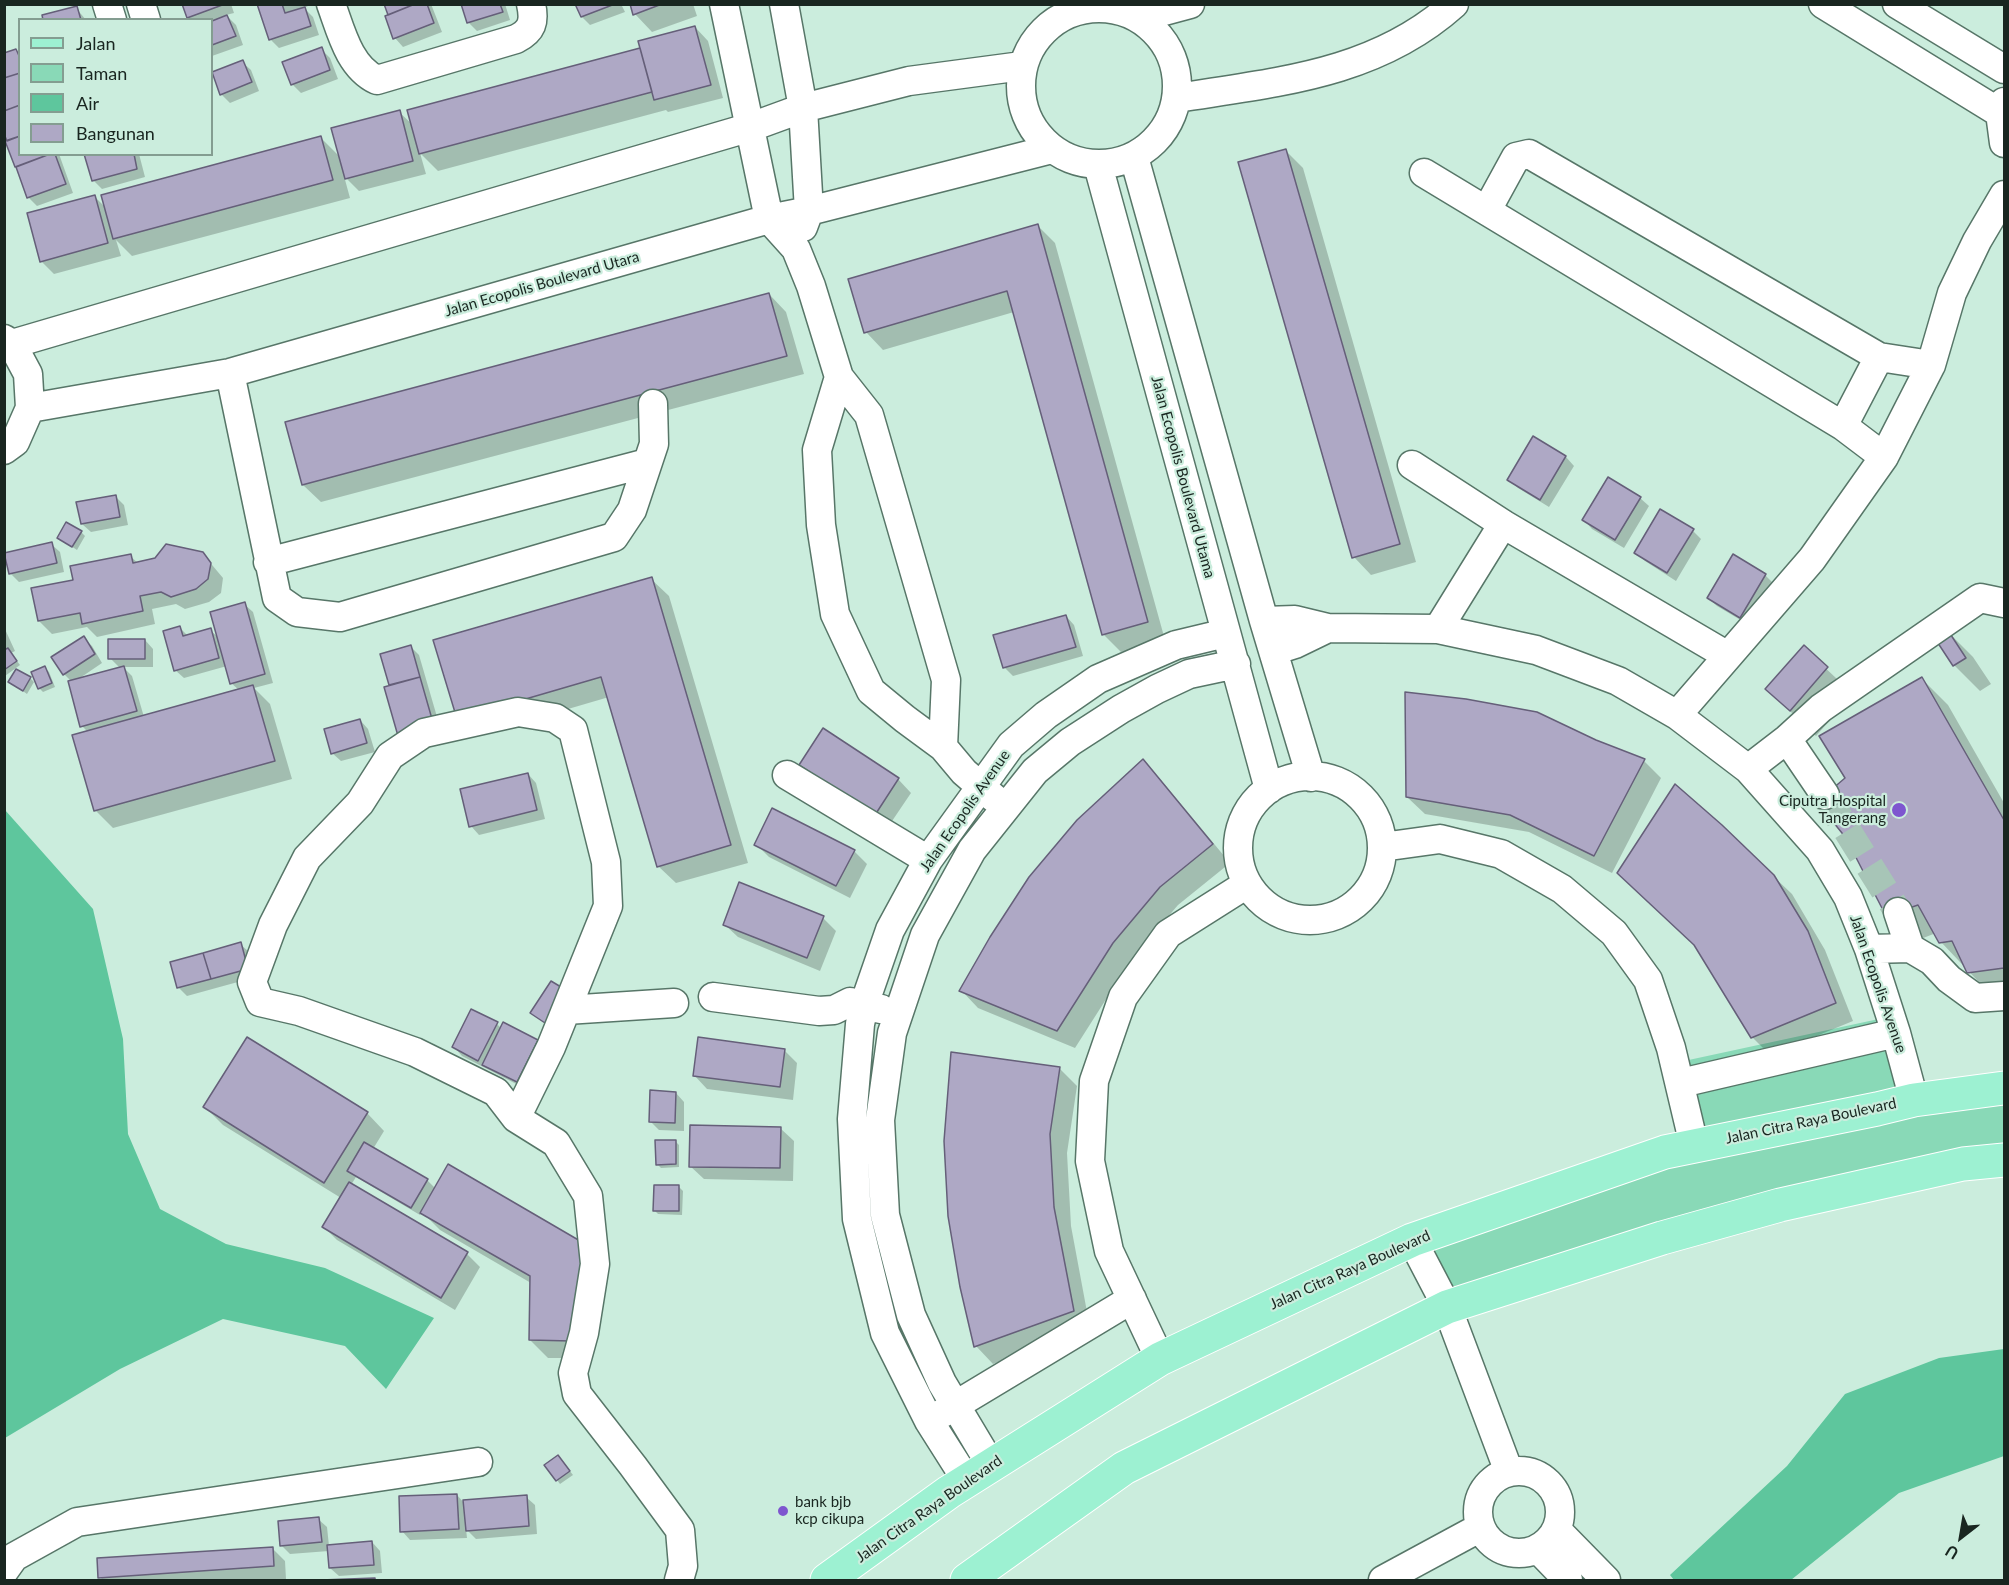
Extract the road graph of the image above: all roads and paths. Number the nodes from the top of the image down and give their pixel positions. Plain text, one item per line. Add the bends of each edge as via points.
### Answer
1 (331, 4) edge
2 (531, 4) edge
3 (724, 4) edge
4 (783, 4) edge
5 (1190, 4) edge
6 (1454, 4) edge
7 (1823, 4) edge
8 (1897, 4) edge
9 (1138, 18) junction
10 (1022, 66) junction
11 (2004, 69) edge
12 (1177, 98) junction
13 (2002, 107) edge
14 (803, 108) junction
15 (751, 127) junction
16 (2004, 143) edge
17 (1052, 149) junction
18 (1134, 157) junction
19 (1098, 165) junction
20 (1424, 173) dead end
21 (2004, 195) edge
22 (1487, 210) junction
23 (809, 211) junction
24 (769, 219) junction
25 (796, 249) junction
26 (8, 341) edge
27 (1879, 357) junction
28 (1931, 365) junction
29 (230, 373) junction
30 (839, 377) junction
31 (653, 404) dead end
32 (30, 408) junction
33 (1843, 426) junction
34 (4, 450) edge
35 (1884, 457) junction
36 (648, 463) junction
37 (1412, 465) dead end
38 (1503, 524) junction
39 (268, 562) junction
40 (2004, 603) edge
41 (1264, 621) junction
42 (1328, 628) junction
43 (1438, 629) junction
44 (1226, 633) junction
45 (1273, 651) junction
46 (1728, 656) junction
47 (1236, 664) junction
48 (1677, 715) junction
49 (1787, 740) junction
50 (943, 747) junction
51 (1748, 770) junction
52 (787, 776) dead end
53 (1311, 777) junction
54 (980, 786) junction
55 (1269, 789) junction
56 (1825, 795) tunnel mouth
57 (1005, 808) junction
58 (1382, 847) junction
59 (928, 860) junction
60 (1247, 884) junction
61 (1898, 912) tunnel mouth
62 (1910, 948) junction
63 (1869, 949) junction
64 (2004, 996) edge
65 (713, 997) dead end
66 (674, 1003) dead end
67 (864, 1005) junction
68 (566, 1010) junction
69 (898, 1012) junction
70 (1896, 1034) junction
71 (1680, 1083) junction
72 (2004, 1088) edge
73 (1914, 1100) junction
74 (516, 1118) junction
75 (1694, 1145) junction
76 (2004, 1160) edge
77 (1412, 1240) junction
78 (1132, 1299) junction
79 (1447, 1307) junction
80 (1160, 1359) junction
81 (956, 1405) junction
82 (922, 1425) junction
83 (478, 1462) dead end
84 (1509, 1472) junction
85 (979, 1473) junction
86 (1480, 1527) junction
87 (1548, 1540) junction
88 (4, 1570) edge
89 (679, 1581) edge
90 (827, 1581) edge
91 (968, 1581) edge
92 (1383, 1581) edge
93 (1568, 1581) edge
94 (1606, 1581) edge

1 - 2 street via 351,57 377,80 516,39 527,33 533,20
3 - 15 street
4 - 14 street
5 - 9 street
6 - 12 street via 1404,40 1361,61 1309,76
7 - 13 street
8 - 11 street
9 - 10 street via 1116,9 1068,13 1048,26 1032,44
9 - 12 street via 1158,34 1171,54
10 - 14 street via 909,81
10 - 17 street via 1020,90 1024,112 1035,133
12 - 18 street via 1162,133
13 - 16 street
14 - 15 street
14 - 23 street
15 - 24 street
15 - 26 street
17 - 19 street via 1066,158
17 - 23 street, Jalan Ecopolis Boulevard Utara
18 - 19 street
18 - 41 street
19 - 44 street, Jalan Ecopolis Boulevard Utama
20 - 22 street
21 - 28 street via 1952,293
22 - 27 street via 1516,157 1529,154
22 - 33 street
23 - 24 street, Jalan Ecopolis Boulevard Utara
23 - 25 street
24 - 25 street
24 - 29 street, Jalan Ecopolis Boulevard Utara
25 - 30 street
26 - 32 street via 28,374
27 - 28 street
27 - 33 street
28 - 35 street
29 - 32 street, Jalan Ecopolis Boulevard Utara
29 - 39 street
30 - 50 street via 869,415 946,680
30 - 50 street via 817,450 821,525 836,614 871,691
31 - 36 street via 654,444
32 - 34 street via 15,442
33 - 35 street
35 - 46 street via 1812,559
36 - 39 street
36 - 39 street via 632,510 614,537 340,617 297,612 277,598
37 - 38 street
38 - 43 street
38 - 46 street
40 - 49 street via 1980,598 1821,708
41 - 42 street via 1295,620
41 - 45 street
42 - 43 street, Jalan Ecopolis Avenue
42 - 45 street, Jalan Ecopolis Avenue
43 - 48 street, Jalan Ecopolis Avenue via 1536,650 1618,681
44 - 47 street, Jalan Ecopolis Boulevard Utama
44 - 54 street, Jalan Ecopolis Avenue via 1176,645 1098,679 1011,745
45 - 53 street
46 - 48 street
47 - 55 street, Jalan Ecopolis Boulevard Utama
47 - 57 street, Jalan Ecopolis Avenue via 1189,674 1121,709 1070,742 1035,771
48 - 51 street, Jalan Ecopolis Avenue
49 - 51 street
49 - 56 street
50 - 54 street
51 - 63 street, Jalan Ecopolis Avenue via 1820,850 1848,897
52 - 59 street
53 - 55 street via 1302,776
53 - 58 street via 1348,787 1366,803 1378,824
54 - 57 street
54 - 59 street, Jalan Ecopolis Avenue
55 - 60 street via 1245,815 1238,837 1238,861
57 - 69 street, Jalan Ecopolis Avenue via 972,850 925,935
58 - 60 street via 1379,870 1368,892 1351,908 1329,918 1305,921 1282,915 1261,902
58 - 71 street via 1440,839 1501,854 1562,889 1614,933 1648,980
59 - 67 street, Jalan Ecopolis Avenue via 890,930
60 - 78 street via 1168,934 1123,997 1094,1081 1090,1161 1109,1251
61 - 62 street
62 - 63 street
62 - 64 street via 1932,961 1975,998
63 - 70 street, Jalan Ecopolis Avenue
65 - 67 street via 819,1011 834,1010 850,1002
66 - 68 street
67 - 69 street
67 - 82 street, Jalan Ecopolis Avenue via 852,1119 857,1219 885,1333
68 - 74 street
68 - 74 street via 608,906 606,862 573,730 555,718 518,711 424,733 390,756 360,803 307,858 273,925 252,982 260,1002 299,1011 415,1052 496,1092
69 - 81 street, Jalan Ecopolis Avenue via 880,1120 885,1215 911,1315
70 - 71 street
70 - 73 street, Jalan Ecopolis Avenue
71 - 75 street
72 - 73 main road, Jalan Citra Raya Boulevard
73 - 75 main road, Jalan Citra Raya Boulevard
74 - 89 street via 555,1143 588,1196 595,1264 584,1334 573,1373 577,1394 680,1530 683,1566
75 - 77 main road, Jalan Citra Raya Boulevard
76 - 79 main road via 1963,1164 1780,1204
77 - 79 street
77 - 80 main road, Jalan Citra Raya Boulevard
78 - 80 street
78 - 81 street
79 - 84 street
79 - 91 main road via 1124,1468
80 - 85 main road, Jalan Citra Raya Boulevard
81 - 82 street
81 - 85 street, Jalan Ecopolis Avenue
82 - 85 street, Jalan Ecopolis Avenue
83 - 88 street via 77,1522 14,1557
84 - 86 street via 1491,1483 1480,1499
84 - 87 street via 1535,1474 1555,1491 1561,1517
85 - 90 main road, Jalan Citra Raya Boulevard
86 - 87 street via 1487,1539 1511,1553 1525,1553
86 - 92 street
87 - 93 street
87 - 94 street

